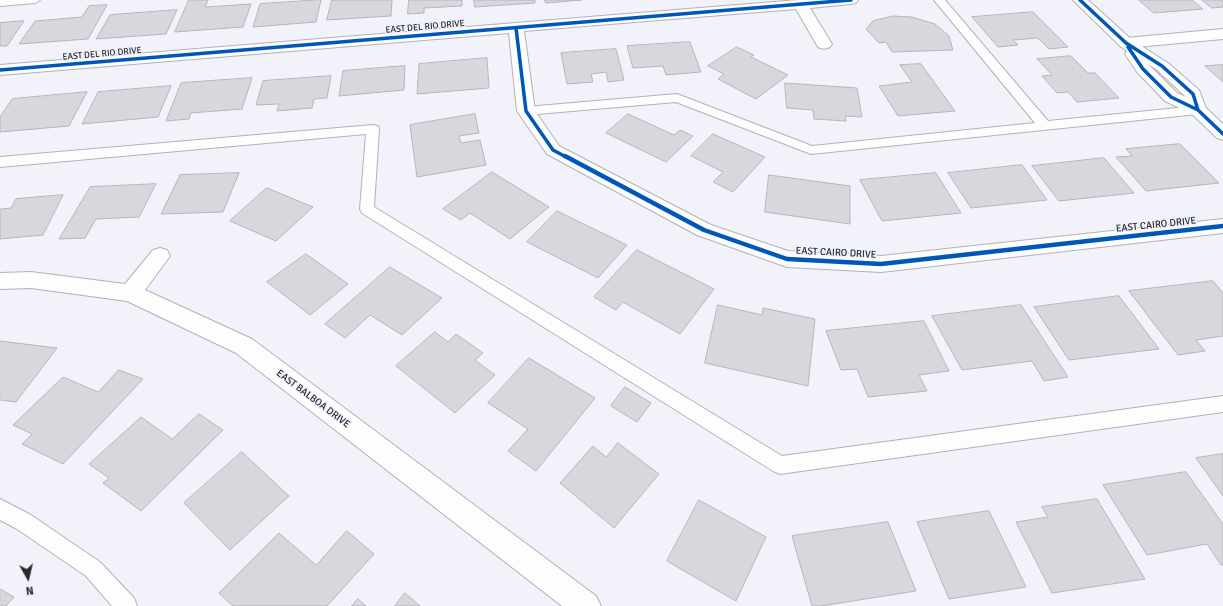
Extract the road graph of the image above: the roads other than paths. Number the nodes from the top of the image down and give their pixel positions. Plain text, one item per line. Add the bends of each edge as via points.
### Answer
1 (35, 0) edge
2 (851, 0) edge
3 (939, 0) edge
4 (1080, 0) edge
5 (0, 2) edge
6 (800, 4) junction
7 (516, 28) junction
8 (1223, 34) edge
9 (1126, 43) junction
10 (824, 44) dead end
11 (0, 70) edge
12 (1198, 110) junction
13 (526, 111) junction
14 (1045, 126) junction
15 (1220, 129) edge
16 (0, 162) edge
17 (1223, 226) edge
18 (160, 256) dead end
19 (0, 281) edge
20 (130, 293) junction
21 (1223, 404) edge
22 (0, 509) edge
23 (126, 606) edge
24 (586, 606) edge

1 - 5 lane
2 - 6 street, EAST DEL RIO DRIVE
3 - 14 lane
4 - 9 street
6 - 7 street, EAST DEL RIO DRIVE
6 - 10 street
7 - 11 street, EAST DEL RIO DRIVE
7 - 13 street, EAST CAIRO DRIVE
8 - 9 street
9 - 12 street via 1143,69 1171,97
12 - 14 lane
12 - 15 street
13 - 14 lane via 677,98 811,150
13 - 17 street, EAST CAIRO DRIVE via 553,150 704,230 787,259 881,264
16 - 21 lane via 373,129 367,209 780,465
18 - 20 street
19 - 20 street, EAST BALBOA DRIVE via 31,280
20 - 24 street, EAST BALBOA DRIVE via 244,346
22 - 23 lane via 24,522 93,569

